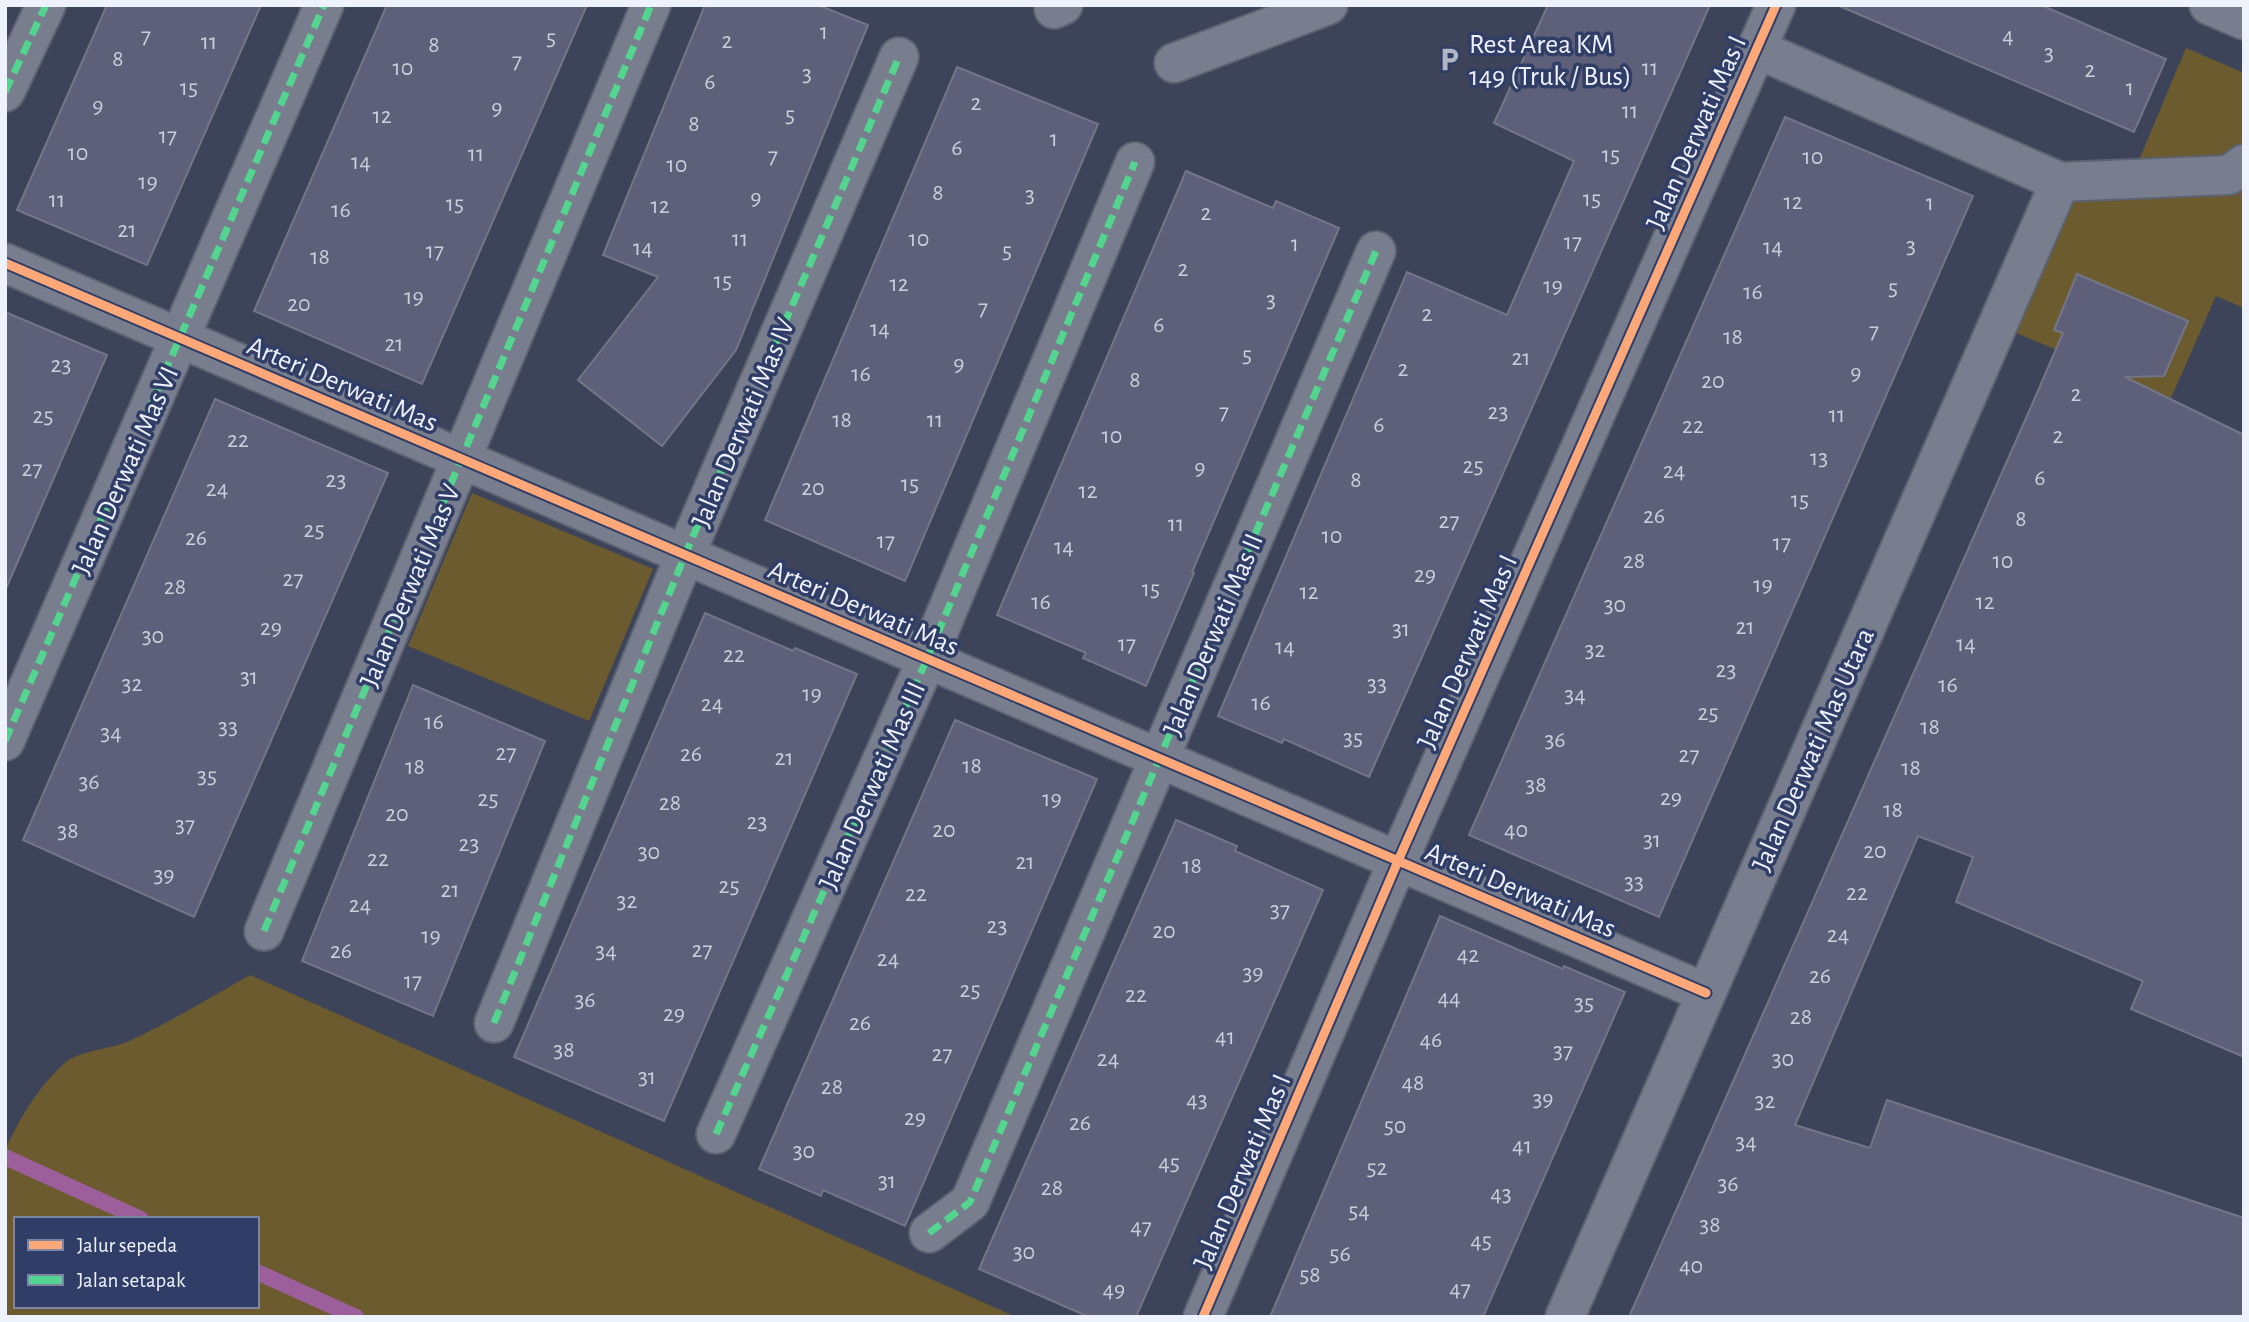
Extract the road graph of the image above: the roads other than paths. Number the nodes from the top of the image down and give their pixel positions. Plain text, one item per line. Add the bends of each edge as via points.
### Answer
1 (46, 5) edge
2 (324, 5) edge
3 (651, 5) edge
4 (1328, 5) edge
5 (1776, 5) edge
6 (2209, 5) edge
7 (1270, 17) edge
8 (2244, 20) edge
9 (1757, 49) junction
10 (899, 57) dead end
11 (1174, 63) dead end
12 (5, 92) edge
13 (1135, 162) dead end
14 (2234, 179) edge
15 (2060, 182) junction
16 (1376, 251) dead end
17 (5, 263) edge
18 (181, 338) junction
19 (462, 459) junction
20 (685, 555) junction
21 (927, 659) junction
22 (5, 741) edge
23 (1158, 758) junction
24 (1398, 861) junction
25 (264, 932) dead end
26 (1706, 993) junction
27 (494, 1023) dead end
28 (716, 1134) dead end
29 (929, 1233) dead end
30 (1203, 1317) edge
31 (1565, 1317) edge

1 - 12 street
2 - 18 street, Jalan Derwati Mas VI
3 - 19 street, Jalan Derwati Mas V
4 - 7 street
5 - 9 street, Jalan Derwati Mas I
6 - 8 street
7 - 11 street
9 - 15 street, Jalan Derwati Mas I
9 - 24 street, Jalan Derwati Mas I
10 - 20 street, Jalan Derwati Mas IV
13 - 21 street, Jalan Derwati Mas III
14 - 15 street
15 - 26 street, Jalan Derwati Mas Utara
16 - 23 street, Jalan Derwati Mas II
17 - 18 street, Arteri Derwati Mas
18 - 19 street, Arteri Derwati Mas
18 - 22 street, Jalan Derwati Mas VI
19 - 20 street, Arteri Derwati Mas
19 - 25 street, Jalan Derwati Mas V
20 - 21 street, Arteri Derwati Mas
20 - 27 street, Jalan Derwati Mas IV
21 - 23 street, Arteri Derwati Mas
21 - 28 street, Jalan Derwati Mas III
23 - 24 street, Arteri Derwati Mas
23 - 29 street, Jalan Derwati Mas II via 970,1202
24 - 26 street, Arteri Derwati Mas
24 - 30 street, Jalan Derwati Mas I
26 - 31 street, Jalan Derwati Mas Utara

